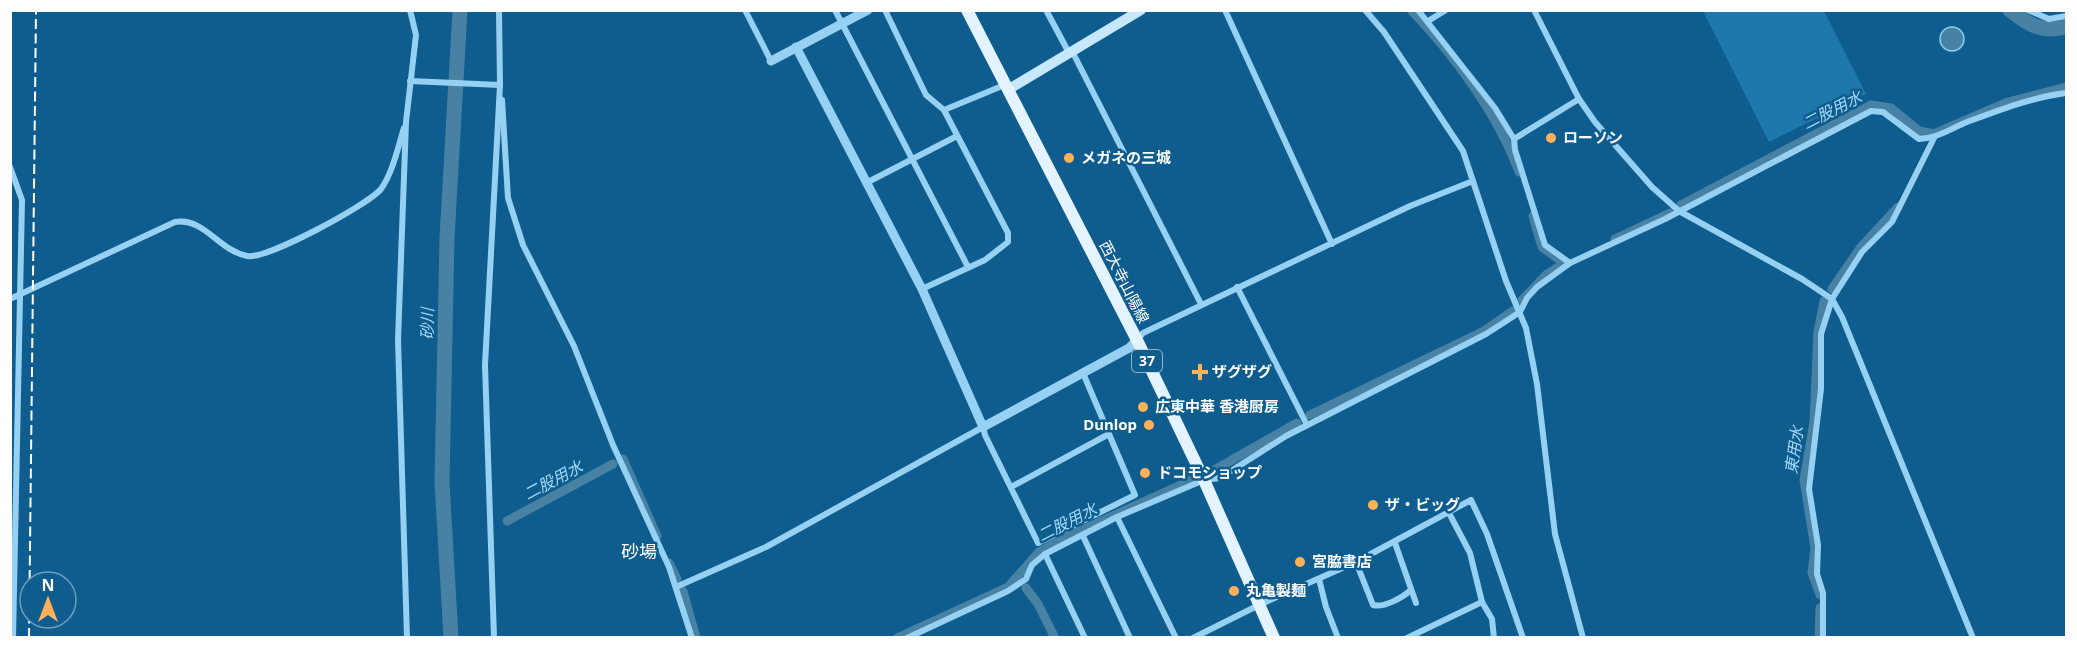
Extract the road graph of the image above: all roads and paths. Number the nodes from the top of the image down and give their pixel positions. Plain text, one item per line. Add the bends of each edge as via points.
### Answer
1 (410, 10) edge
2 (500, 10) edge
3 (745, 10) edge
4 (835, 10) edge
5 (868, 10) edge
6 (885, 10) edge
7 (967, 10) edge
8 (1046, 10) edge
9 (1141, 10) edge
10 (1225, 10) edge
11 (1365, 10) edge
12 (1418, 10) edge
13 (1446, 10) edge
14 (1534, 10) edge
15 (2028, 10) edge
16 (2067, 16) edge
17 (1428, 21) junction
18 (842, 24) junction
19 (796, 47) junction
20 (1071, 52) junction
21 (771, 61) joint
22 (410, 81) junction
23 (500, 85) junction
24 (1008, 86) junction
25 (2067, 93) edge
26 (1579, 99) junction
27 (944, 110) junction
28 (406, 122) junction
29 (957, 136) junction
30 (1934, 138) junction
31 (1514, 140) junction
32 (912, 159) junction
33 (10, 167) edge
34 (1473, 181) junction
35 (868, 182) junction
36 (1679, 211) junction
37 (1332, 244) junction
38 (1570, 263) junction
39 (968, 267) junction
40 (1237, 287) junction
41 (922, 289) junction
42 (22, 294) junction
43 (10, 299) edge
44 (1832, 299) junction
45 (1201, 304) junction
46 (1520, 312) junction
47 (1137, 340) junction
48 (1083, 373) junction
49 (1307, 425) junction
50 (983, 427) junction
51 (1109, 434) junction
52 (1204, 480) junction
53 (1011, 487) junction
54 (1449, 513) junction
55 (1117, 517) junction
56 (1083, 536) junction
57 (1395, 543) junction
58 (1046, 554) junction
59 (1356, 562) junction
60 (1319, 579) junction
61 (676, 587) junction
62 (1411, 590) junction
63 (1482, 602) junction
64 (1416, 603) dead end
65 (1261, 604) junction
66 (1415, 636) edge
67 (1197, 637) edge
68 (13, 638) edge
69 (407, 638) edge
70 (494, 638) edge
71 (692, 638) edge
72 (907, 638) edge
73 (1085, 638) edge
74 (1130, 638) edge
75 (1176, 638) edge
76 (1274, 638) edge
77 (1338, 638) edge
78 (1407, 638) edge
79 (1494, 638) edge
80 (1522, 638) edge
81 (1583, 638) edge
82 (1823, 638) edge
83 (1972, 638) edge

1 - 22 street via 416,35
2 - 23 street
3 - 21 street
4 - 18 street
5 - 18 street
6 - 27 street via 926,95
7 - 24 main road, 西大寺山陽線 / 37
8 - 20 street
9 - 20 main road
10 - 37 street
11 - 34 street via 1384,32 1463,151
12 - 17 street
13 - 17 street
14 - 26 street
15 - 16 street via 2049,19
17 - 31 street via 1495,108
18 - 19 street
18 - 32 street
19 - 21 street
19 - 35 street
20 - 24 main road
20 - 45 street
22 - 23 street
22 - 28 street
23 - 61 street via 508,198 523,245 574,346 612,445
23 - 70 street via 485,365
24 - 27 street
24 - 47 main road, 西大寺山陽線 / 37
25 - 30 street via 1996,112
26 - 31 street
26 - 36 street via 1621,153
27 - 29 street
28 - 42 street via 380,189 358,206 279,248 249,256 222,245 197,224 187,220 175,222
28 - 69 street via 398,340
29 - 32 street
29 - 39 street via 1008,233 1008,242 985,260
30 - 36 street via 1919,139 1883,112 1871,111
30 - 44 street via 1892,222 1862,252
31 - 38 street via 1545,245
32 - 35 street
32 - 39 street
33 - 42 street via 22,200
34 - 37 street
34 - 46 street
35 - 41 street
36 - 38 street
36 - 44 street
37 - 40 street
38 - 46 street via 1537,287
39 - 41 street
40 - 45 street
40 - 49 street
41 - 50 street
42 - 43 street
42 - 68 street
44 - 82 street via 1821,334 1821,389 1809,489 1818,545 1817,574 1823,593
44 - 83 street
45 - 47 street via 1143,333
46 - 49 street via 1486,334
46 - 81 street via 1527,328 1537,384 1556,534
47 - 48 street
47 - 52 main road, 西大寺山陽線 / 37
48 - 50 street
48 - 51 street
49 - 52 street via 1220,478
50 - 53 street
50 - 61 street via 766,547
51 - 53 street
51 - 53 street via 1135,495 1038,543
52 - 55 street
52 - 65 main road, 西大寺山陽線 / 37
54 - 57 street
54 - 63 street via 1470,553
54 - 80 street via 1471,500 1487,534
55 - 56 street
55 - 75 street
56 - 58 street
56 - 74 street
57 - 59 street
57 - 62 street
58 - 72 street via 1032,565 1026,579 1008,591
58 - 73 street
59 - 60 street
59 - 62 street via 1373,605 1397,599
60 - 65 street
60 - 77 street
61 - 71 street
62 - 64 street
63 - 66 street
63 - 79 street via 1492,619
65 - 67 street
65 - 76 main road, 西大寺山陽線 / 37
66 - 78 street

